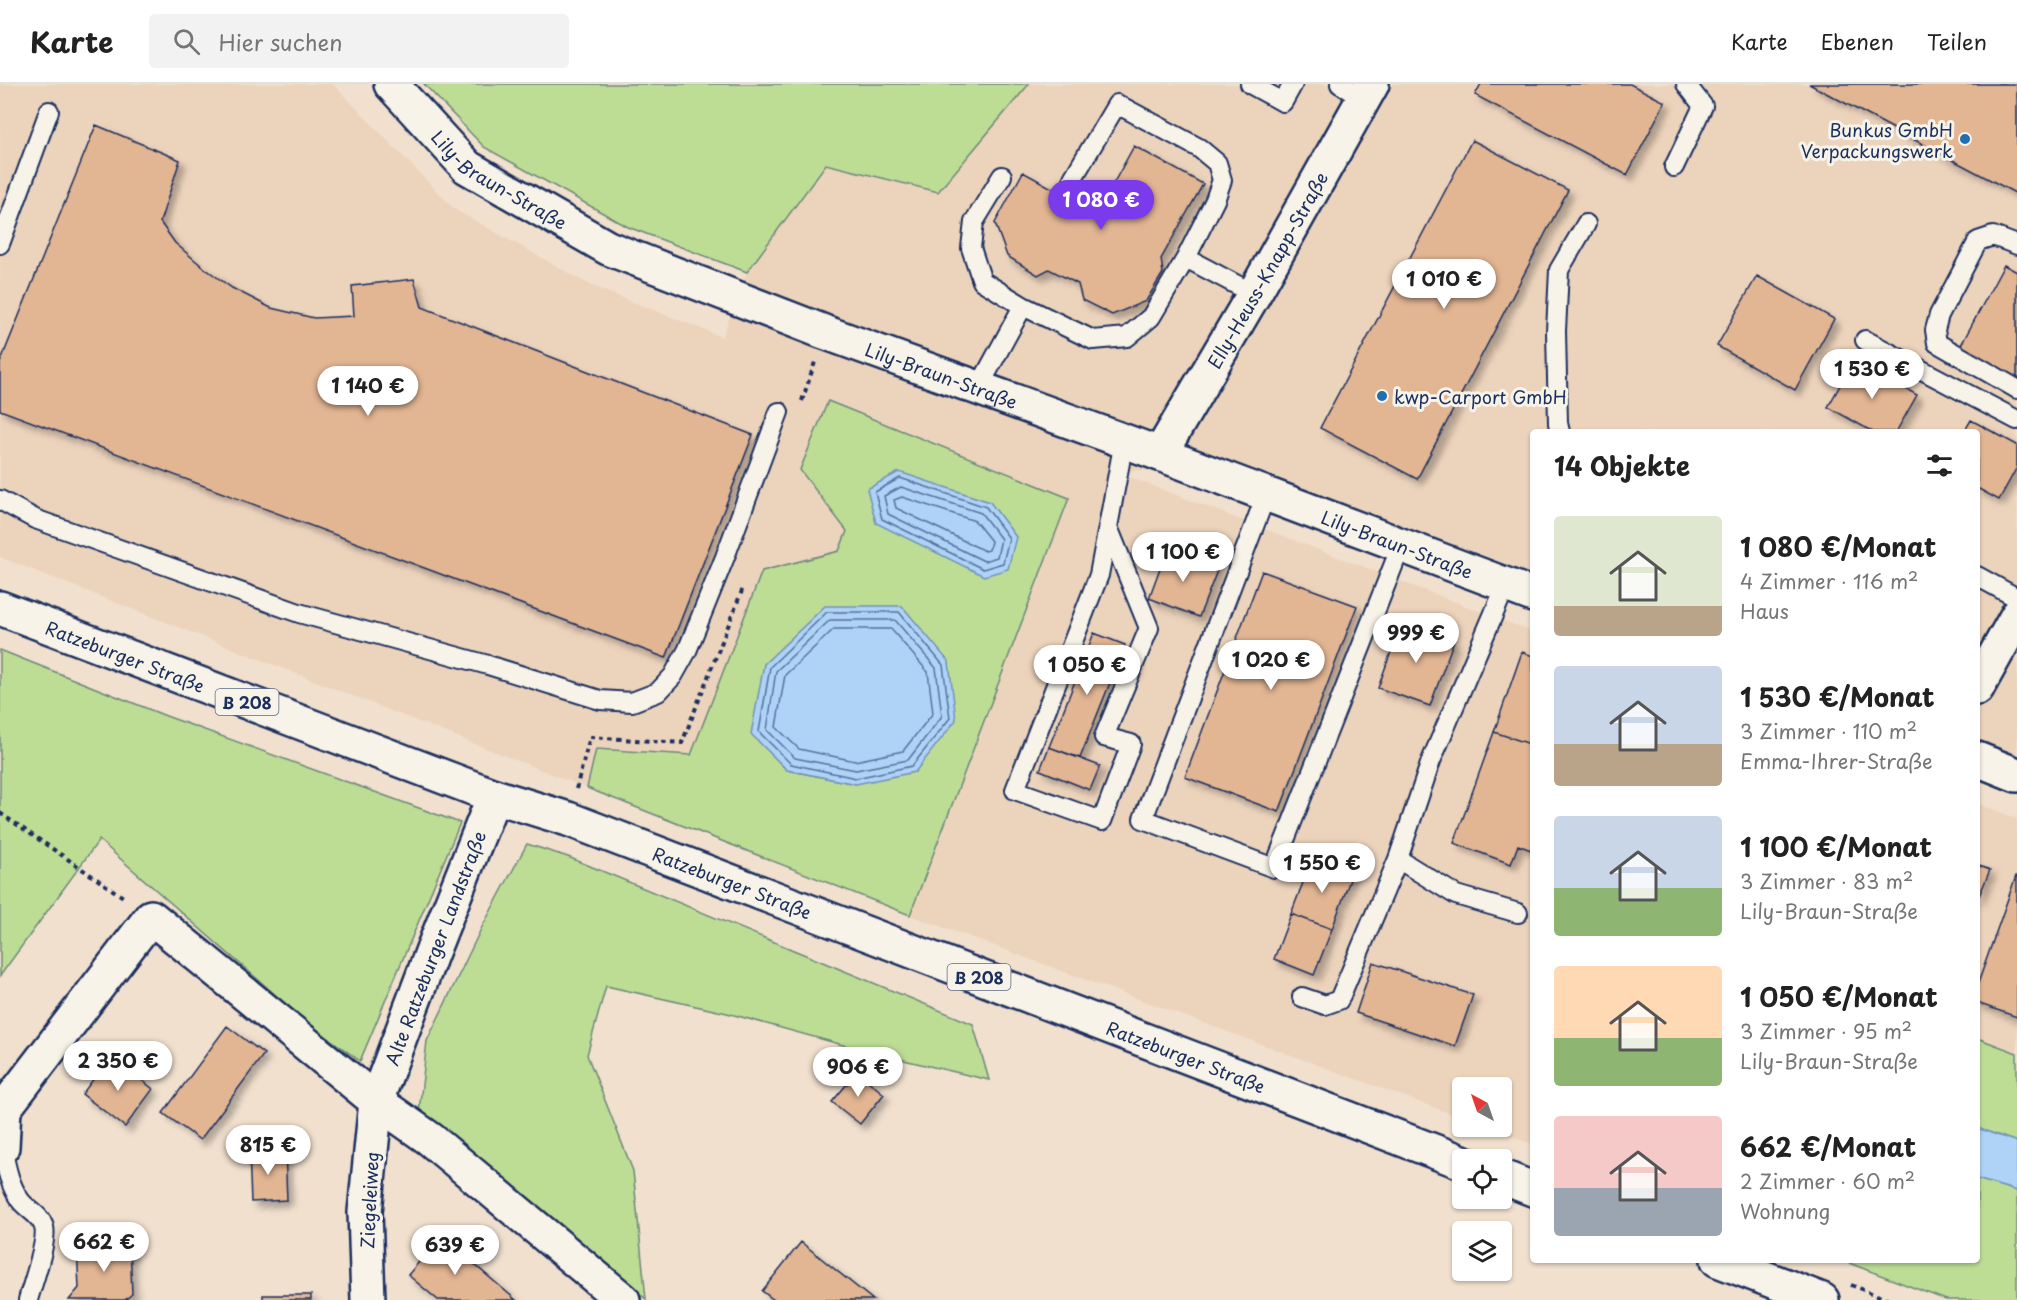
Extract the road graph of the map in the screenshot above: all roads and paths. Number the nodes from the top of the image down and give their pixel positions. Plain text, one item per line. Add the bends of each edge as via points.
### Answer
1 (391, 84) edge
2 (1250, 84) edge
3 (1293, 84) edge
4 (1686, 84) edge
5 (1359, 89) edge
6 (49, 111) dead end
7 (1674, 167) dead end
8 (1002, 176) dead end
9 (1073, 178) dead end
10 (1586, 224) dead end
11 (0, 244) edge
12 (2017, 245) edge
13 (1186, 258) junction
14 (1254, 294) junction
15 (1023, 306) junction
16 (1865, 340) dead end
17 (979, 387) junction
18 (2017, 389) edge
19 (779, 412) dead end
20 (2017, 420) edge
21 (1559, 429) edge
22 (1124, 441) junction
23 (1160, 454) junction
24 (1266, 495) junction
25 (0, 500) edge
26 (1108, 527) junction
27 (1401, 546) junction
28 (1980, 578) edge
29 (1525, 587) edge
30 (2017, 598) edge
31 (0, 608) edge
32 (2014, 627) edge
33 (1980, 683) edge
34 (1980, 760) edge
35 (2017, 775) edge
36 (494, 796) junction
37 (0, 813) edge
38 (1398, 859) junction
39 (1518, 914) dead end
40 (152, 918) junction
41 (1302, 996) dead end
42 (376, 1101) junction
43 (2, 1147) joint
44 (1452, 1158) edge
45 (1512, 1181) edge
46 (1530, 1188) edge
47 (1726, 1263) edge
48 (28, 1300) edge
49 (368, 1300) edge
50 (623, 1300) edge
51 (1822, 1300) edge

1 - 17 street, Lily-Braun-Straße via 467,167 608,248
2 - 3 lane via 1283,102
4 - 7 lane via 1704,106
5 - 14 street, Elly-Heuss-Knapp-Straße
6 - 11 lane
8 - 15 lane via 974,222 971,248 982,281
9 - 13 lane via 1117,104 1199,148 1217,163 1222,180
10 - 21 lane via 1559,270 1556,331
12 - 18 lane via 1993,236 1978,241 1935,330 1937,343
13 - 14 lane
13 - 15 lane via 1150,317 1127,337 1093,340
14 - 23 street, Elly-Heuss-Knapp-Straße
15 - 17 lane
16 - 20 lane
17 - 22 street, Lily-Braun-Straße
19 - 25 lane via 687,651 673,676 658,692 632,702 600,700 299,613 35,519
22 - 23 street, Lily-Braun-Straße
22 - 26 lane
23 - 24 street, Lily-Braun-Straße
24 - 27 street, Lily-Braun-Straße
24 - 27 lane via 1143,819 1274,868
26 - 26 lane via 1099,575 1015,790 1102,820 1131,744 1104,737 1149,628
27 - 29 street, Lily-Braun-Straße
28 - 30 lane
29 - 38 lane via 1431,761
31 - 36 street, Ratzeburger Straße / B 208
32 - 33 street
34 - 35 street
36 - 42 street, Alte Ratzeburger Landstraße
36 - 44 street, Ratzeburger Straße / B 208 via 568,819
37 - 40 path
38 - 39 lane via 1456,895
38 - 41 lane via 1339,1000 1324,1005
40 - 42 street
40 - 43 street via 4,1109
42 - 49 street, Ziegeleiweg via 365,1212
42 - 50 street via 430,1139
43 - 48 lane via 12,1187 45,1229
45 - 46 street
47 - 51 street

